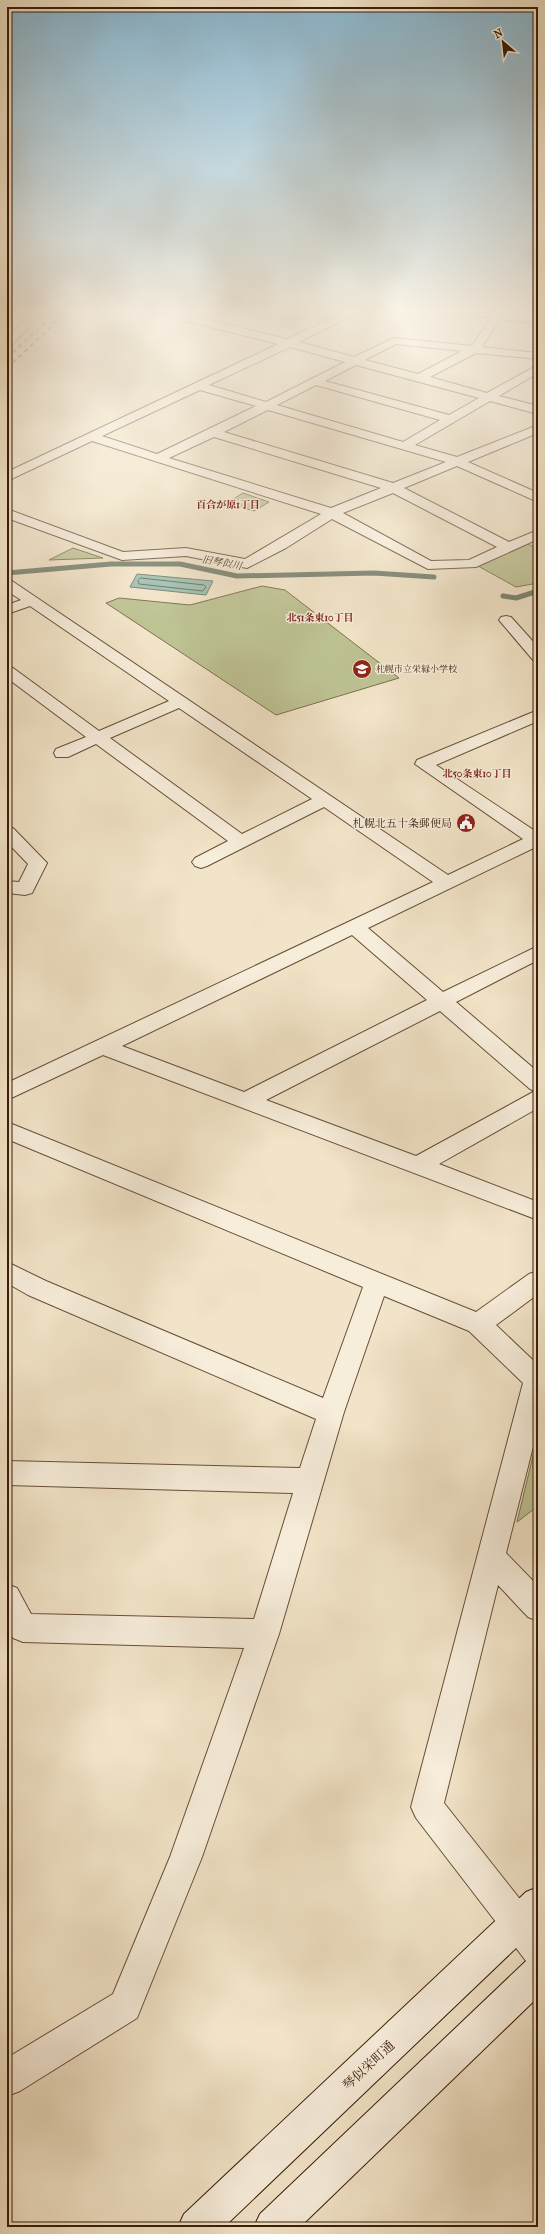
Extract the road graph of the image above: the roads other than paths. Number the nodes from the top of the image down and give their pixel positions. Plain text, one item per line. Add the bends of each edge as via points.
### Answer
1 (144, 412) edge
2 (252, 412) edge
3 (290, 412) edge
4 (426, 412) edge
5 (462, 412) edge
6 (450, 419) junction
7 (538, 428) edge
8 (213, 433) junction
9 (91, 437) junction
10 (405, 446) junction
11 (158, 458) junction
12 (458, 462) junction
13 (7, 477) edge
14 (532, 484) dead end
15 (391, 487) junction
16 (519, 489) junction
17 (538, 498) edge
18 (7, 513) edge
19 (332, 513) junction
20 (538, 534) edge
21 (508, 547) junction
22 (7, 584) edge
23 (31, 601) junction
24 (7, 610) edge
25 (506, 620) dead end
26 (538, 657) edge
27 (7, 671) edge
28 (180, 702) junction
29 (538, 715) edge
30 (99, 738) junction
31 (62, 753) dead end
32 (325, 800) junction
33 (7, 832) edge
34 (537, 840) edge
35 (241, 842) junction
36 (201, 862) dead end
37 (447, 884) junction
38 (7, 887) edge
39 (355, 927) junction
40 (538, 952) edge
41 (441, 1001) junction
42 (103, 1047) junction
43 (538, 1084) edge
44 (7, 1092) edge
45 (538, 1098) edge
46 (245, 1101) junction
47 (7, 1130) edge
48 (417, 1166) junction
49 (538, 1211) edge
50 (7, 1272) edge
51 (538, 1281) edge
52 (377, 1282) junction
53 (478, 1324) junction
54 (538, 1380) edge
55 (331, 1412) junction
56 (7, 1473) edge
57 (310, 1481) junction
58 (492, 1558) junction
59 (7, 1598) edge
60 (538, 1607) edge
61 (264, 1634) junction
62 (531, 1925) edge
63 (538, 1973) edge
64 (7, 2078) edge
65 (197, 2227) edge
66 (273, 2227) edge

1 - 9 street
2 - 8 street
3 - 10 street
4 - 6 street
5 - 6 street
6 - 10 street
7 - 12 street
8 - 11 street
8 - 15 street
9 - 11 street
9 - 13 street
10 - 12 street
11 - 19 street
12 - 15 street
12 - 16 street
14 - 16 street
15 - 19 street
15 - 21 street
16 - 17 street
18 - 19 street via 122,556 186,552 247,564
19 - 21 street via 428,566 471,564
20 - 21 street
22 - 23 street
23 - 24 street
23 - 28 street
25 - 26 street
27 - 30 street
28 - 30 street
28 - 32 street
29 - 34 street via 423,764
30 - 31 street
30 - 35 street
32 - 35 street
32 - 37 street
33 - 38 street via 38,863 25,889
34 - 37 street
35 - 36 street
37 - 39 street
39 - 41 street
39 - 42 street
40 - 41 street
41 - 43 street
41 - 46 street
42 - 44 street
42 - 46 street
45 - 48 street
46 - 48 street
47 - 52 street
48 - 49 street
50 - 55 street via 44,1291
51 - 53 street
52 - 53 street
52 - 55 street
53 - 54 street
54 - 58 street
55 - 57 street
56 - 57 street
57 - 61 street
58 - 60 street
58 - 62 street via 427,1807
59 - 61 street via 23,1628
61 - 64 street via 186,1857 125,2006
62 - 65 street, 琴似栄町通
63 - 66 street

